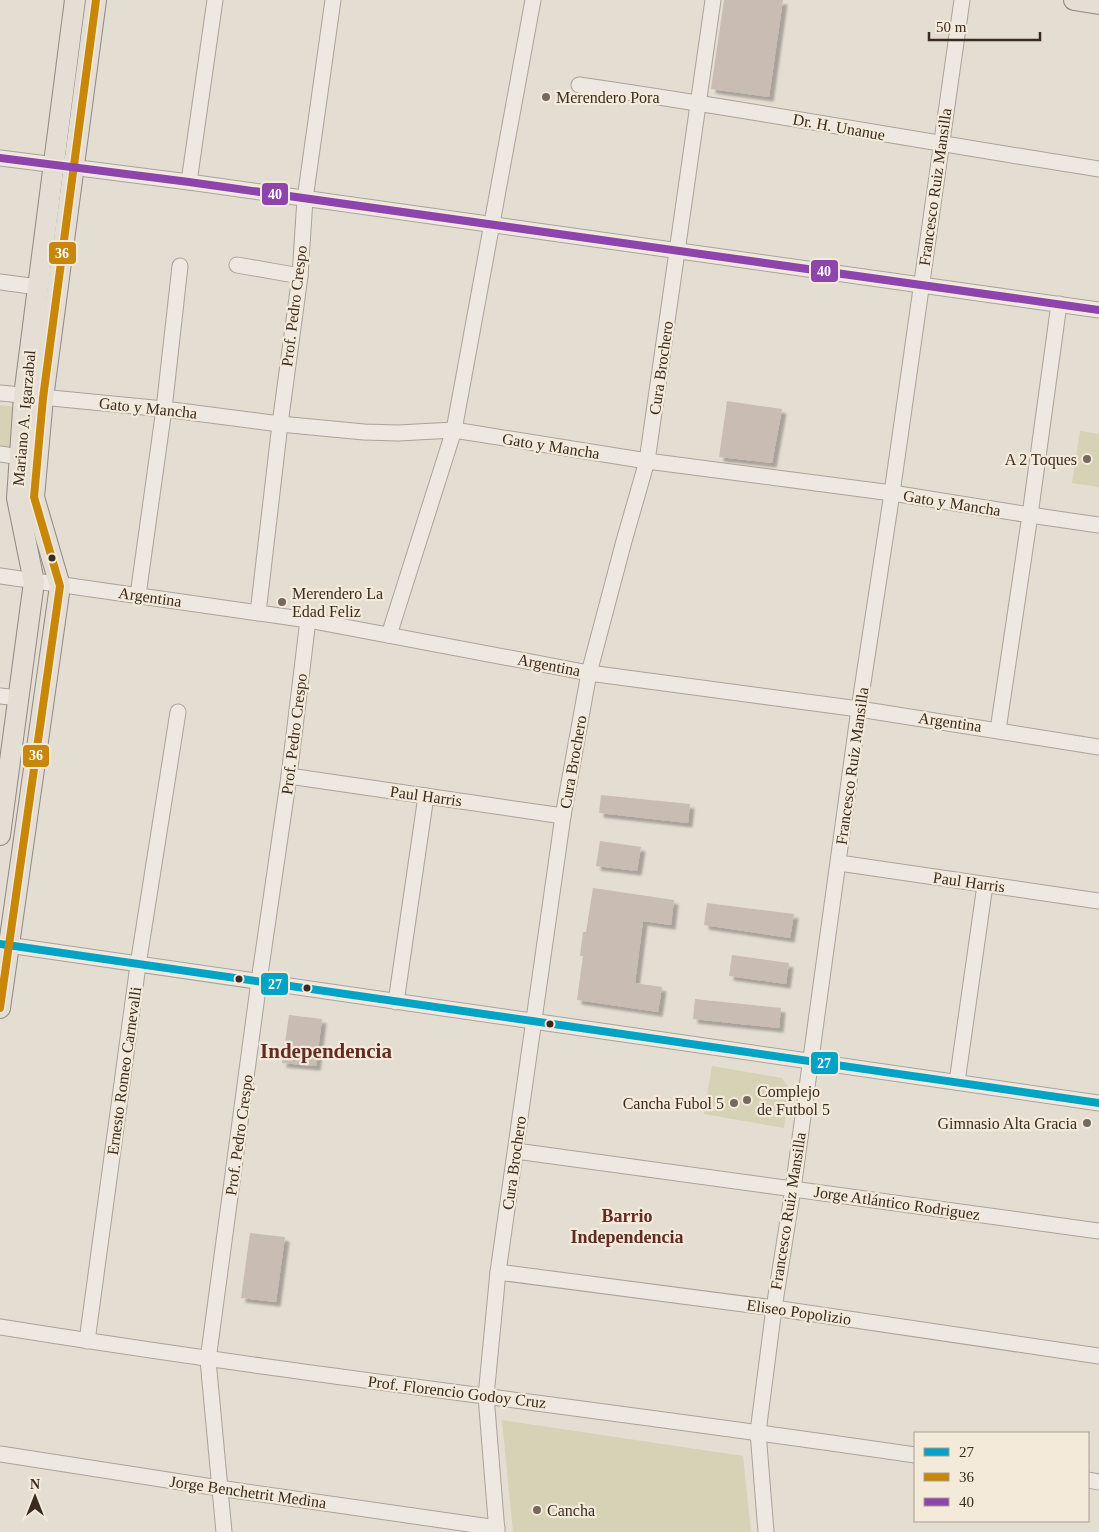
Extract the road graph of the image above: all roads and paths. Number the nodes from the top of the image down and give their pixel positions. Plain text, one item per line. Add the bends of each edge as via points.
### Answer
1 (75, 0) edge
2 (96, 0) edge
3 (215, 0) edge
4 (332, 0) edge
5 (534, 0) edge
6 (713, 0) edge
7 (962, 0) edge
8 (1074, 0) edge
9 (1099, 4) edge
10 (579, 85) dead end
11 (697, 102) junction
12 (941, 145) junction
13 (0, 158) edge
14 (54, 165) junction
15 (74, 167) junction
16 (1099, 169) edge
17 (189, 182) junction
18 (305, 199) junction
19 (493, 226) junction
20 (677, 251) junction
21 (237, 265) dead end
22 (180, 266) dead end
23 (300, 276) junction
24 (0, 282) edge
25 (921, 286) junction
26 (38, 287) junction
27 (1059, 304) junction
28 (1099, 310) edge
29 (0, 393) edge
30 (33, 397) junction
31 (164, 409) junction
32 (280, 424) junction
33 (454, 430) junction
34 (0, 454) edge
35 (20, 457) junction
36 (647, 461) junction
37 (892, 493) junction
38 (1030, 515) junction
39 (1099, 524) edge
40 (0, 576) edge
41 (34, 582) junction
42 (60, 586) junction
43 (138, 595) junction
44 (258, 613) junction
45 (308, 620) junction
46 (389, 635) junction
47 (589, 673) junction
48 (9, 697) edge
49 (860, 709) junction
50 (178, 712) dead end
51 (998, 730) junction
52 (1099, 746) edge
53 (290, 776) junction
54 (426, 796) junction
55 (563, 816) junction
56 (1, 824) edge
57 (838, 863) junction
58 (985, 885) junction
59 (1099, 901) edge
60 (4, 945) edge
61 (138, 965) junction
62 (260, 981) junction
63 (396, 1002) junction
64 (0, 1008) edge
65 (535, 1022) junction
66 (810, 1060) junction
67 (957, 1082) junction
68 (1099, 1102) edge
69 (516, 1151) junction
70 (793, 1188) junction
71 (1099, 1231) edge
72 (498, 1272) junction
73 (774, 1308) junction
74 (0, 1327) edge
75 (87, 1341) junction
76 (1099, 1356) edge
77 (208, 1360) junction
78 (486, 1396) junction
79 (758, 1432) junction
80 (0, 1454) edge
81 (914, 1455) edge
82 (219, 1488) junction
83 (497, 1530) edge
84 (224, 1532) edge
85 (766, 1532) edge

1 - 14 main road, Mariano A. Igarzabal
2 - 15 main road, Mariano A. Igarzabal
3 - 17 street
4 - 18 street, Prof. Pedro Crespo
5 - 19 street
6 - 11 street, Cura Brochero
7 - 12 street, Francesco Ruiz Mansilla
8 - 9 main road
10 - 11 street, Dr. H. Unanue
11 - 12 street, Dr. H. Unanue
11 - 20 street, Cura Brochero
12 - 16 street, Dr. H. Unanue
12 - 25 street, Francesco Ruiz Mansilla
13 - 14 street
14 - 15 street
14 - 26 main road, Mariano A. Igarzabal
15 - 17 street
15 - 30 main road, Mariano A. Igarzabal
17 - 18 street
18 - 19 street
18 - 23 street, Prof. Pedro Crespo
19 - 20 street
19 - 33 street
20 - 25 street
20 - 36 street, Cura Brochero
21 - 23 street
22 - 31 street
23 - 32 street, Prof. Pedro Crespo
24 - 26 street
25 - 27 street
25 - 37 street, Francesco Ruiz Mansilla
26 - 30 main road, Mariano A. Igarzabal
27 - 28 street
27 - 38 street
29 - 30 street, Gato y Mancha
30 - 31 street, Gato y Mancha
30 - 35 main road, Mariano A. Igarzabal
30 - 42 main road, Mariano A. Igarzabal via 34,497
31 - 32 street, Gato y Mancha
31 - 43 street
32 - 33 street, Gato y Mancha via 364,432
32 - 44 street, Prof. Pedro Crespo
33 - 36 street, Gato y Mancha
33 - 46 street
34 - 35 street
35 - 41 main road, Mariano A. Igarzabal via 17,498
36 - 37 street, Gato y Mancha
36 - 47 street, Cura Brochero
37 - 38 street, Gato y Mancha
37 - 49 street, Francesco Ruiz Mansilla
38 - 39 street, Gato y Mancha
38 - 51 street
40 - 41 street, Argentina
41 - 42 street, Argentina
41 - 48 main road, Mariano A. Igarzabal
42 - 43 street, Argentina
42 - 60 main road, Mariano A. Igarzabal
43 - 44 street, Argentina
44 - 45 street, Argentina
45 - 46 street, Argentina
45 - 53 street, Prof. Pedro Crespo
46 - 47 street, Argentina
47 - 49 street, Argentina
47 - 55 street, Cura Brochero
48 - 56 main road, Mariano A. Igarzabal
49 - 51 street, Argentina
49 - 57 street, Francesco Ruiz Mansilla
50 - 61 street, Ernesto Romeo Carnevalli
51 - 52 street, Argentina
53 - 54 street, Paul Harris
53 - 62 street, Prof. Pedro Crespo
54 - 55 street, Paul Harris
54 - 63 street
55 - 65 street, Cura Brochero
57 - 58 street, Paul Harris
57 - 66 street, Francesco Ruiz Mansilla
58 - 59 street, Paul Harris
58 - 67 street
60 - 61 street
60 - 64 main road, Mariano A. Igarzabal
61 - 62 street
61 - 75 street, Ernesto Romeo Carnevalli
62 - 63 street
62 - 77 street, Prof. Pedro Crespo
63 - 65 street
65 - 66 street
65 - 69 street, Cura Brochero
66 - 67 street
66 - 70 street, Francesco Ruiz Mansilla
67 - 68 street
69 - 70 street, Jorge Atlántico Rodriguez
69 - 72 street, Cura Brochero
70 - 71 street, Jorge Atlántico Rodriguez
70 - 73 street, Francesco Ruiz Mansilla
72 - 73 street, Eliseo Popolizio
72 - 78 street, Cura Brochero
73 - 76 street, Eliseo Popolizio
73 - 79 street, Francesco Ruiz Mansilla
74 - 75 street, Prof. Florencio Godoy Cruz
75 - 77 street, Prof. Florencio Godoy Cruz
77 - 78 street, Prof. Florencio Godoy Cruz
77 - 82 street, Prof. Pedro Crespo
78 - 79 street, Prof. Florencio Godoy Cruz
78 - 83 street, Cura Brochero
79 - 81 street, Prof. Florencio Godoy Cruz
79 - 85 street, Francesco Ruiz Mansilla
80 - 82 street, Jorge Benchetrit Medina
82 - 83 street, Jorge Benchetrit Medina
82 - 84 street, Prof. Pedro Crespo

